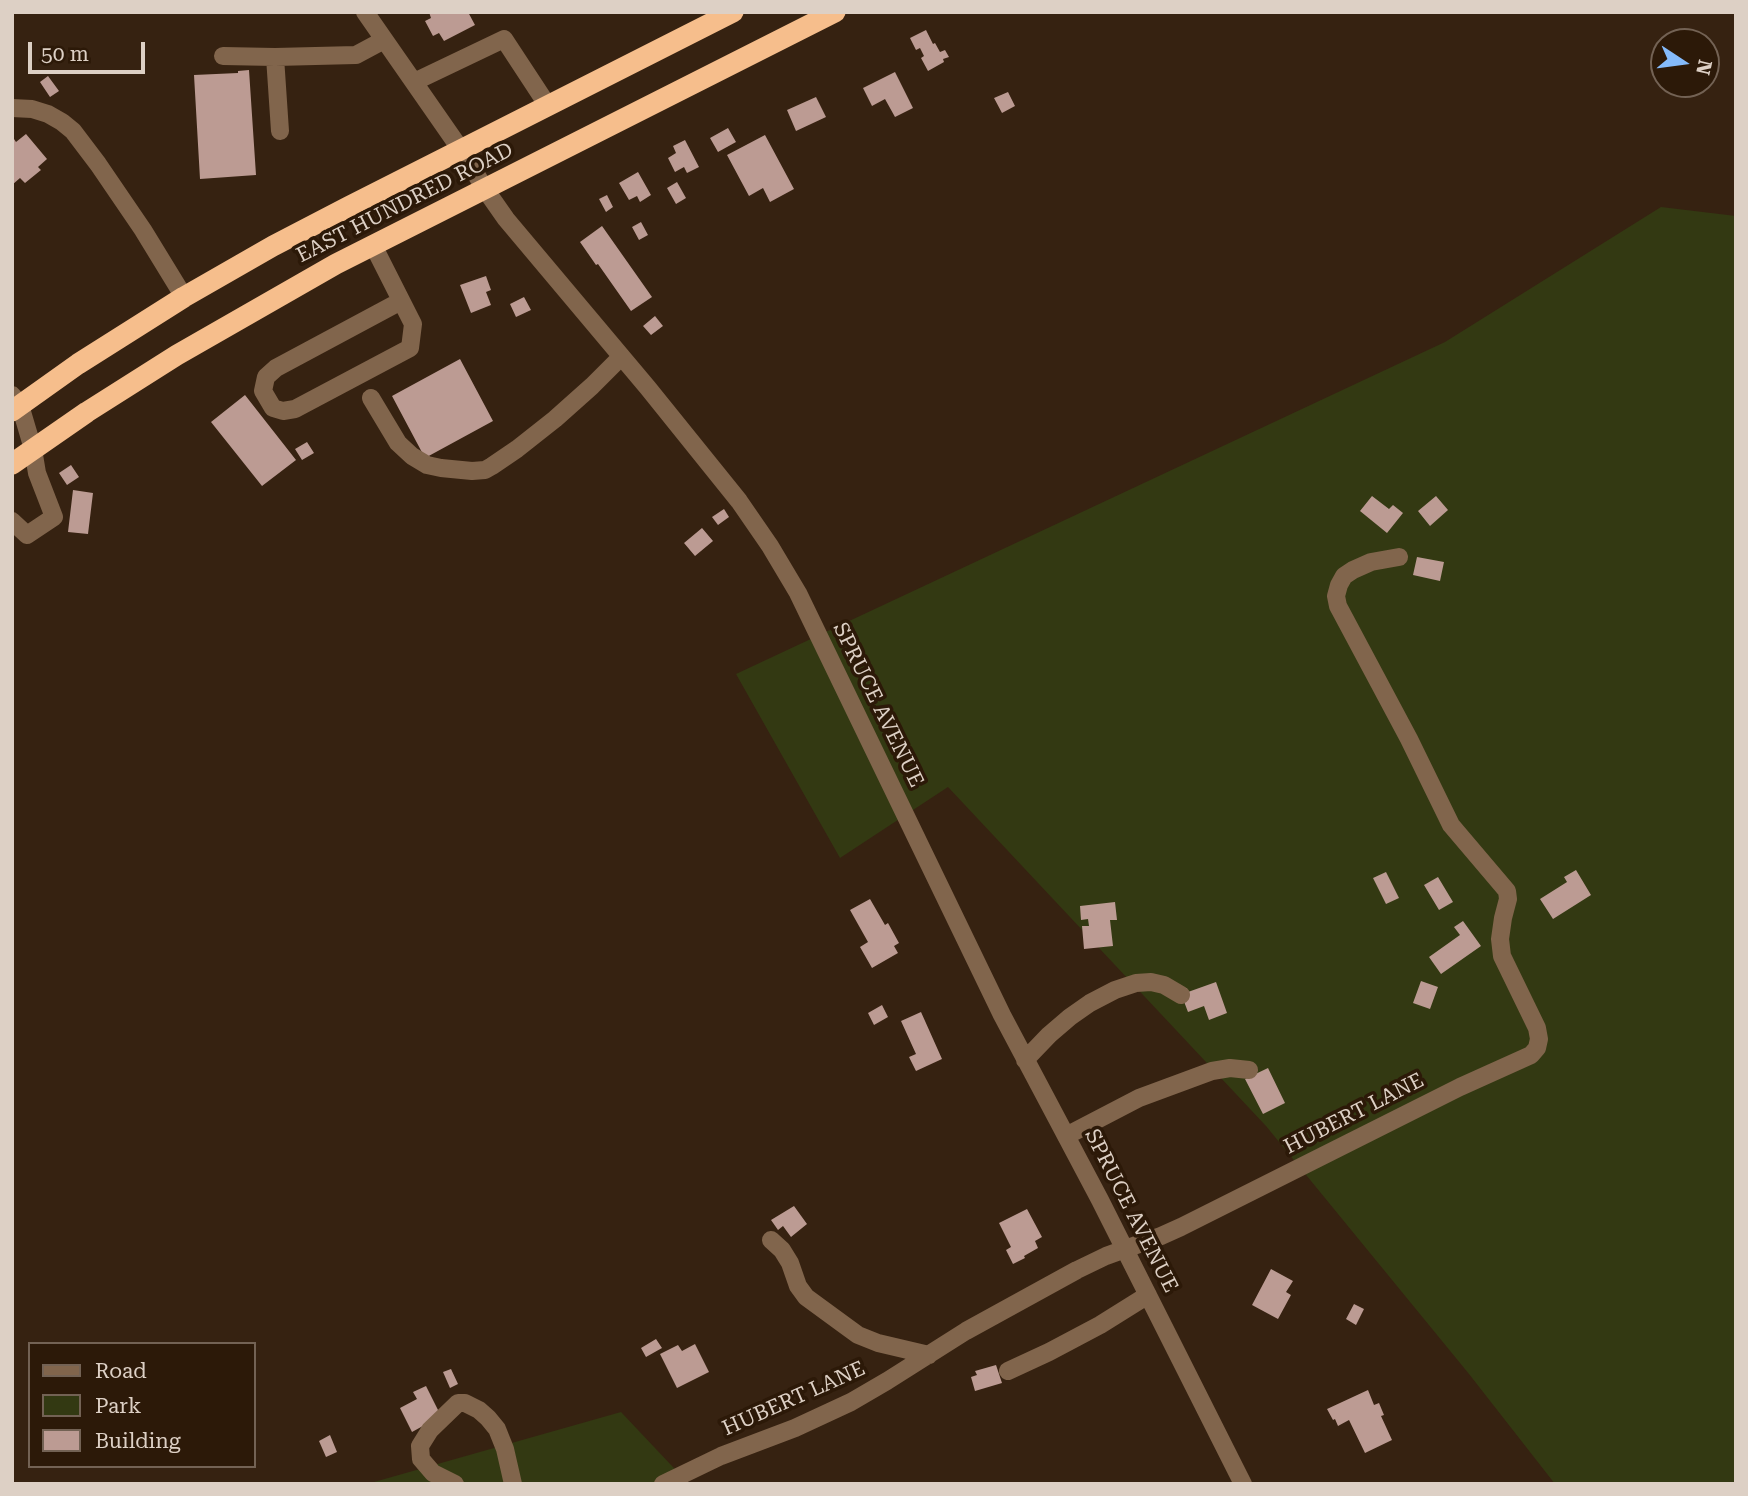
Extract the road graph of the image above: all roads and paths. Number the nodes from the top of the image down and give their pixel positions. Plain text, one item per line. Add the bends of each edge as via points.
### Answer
1 (365, 12) edge
2 (733, 12) edge
3 (835, 12) edge
4 (384, 40) junction
5 (223, 56) dead end
6 (275, 57) junction
7 (414, 82) junction
8 (548, 106) junction
9 (12, 108) edge
10 (280, 131) dead end
11 (461, 150) junction
12 (485, 189) junction
13 (373, 245) junction
14 (184, 298) junction
15 (401, 301) junction
16 (621, 357) junction
17 (371, 398) dead end
18 (15, 404) edge
19 (33, 449) junction
20 (12, 464) edge
21 (12, 521) edge
22 (1399, 557) dead end
23 (1181, 995) dead end
24 (1025, 1059) junction
25 (1249, 1069) dead end
26 (1066, 1136) junction
27 (771, 1240) dead end
28 (1125, 1250) junction
29 (1148, 1295) junction
30 (929, 1354) junction
31 (1008, 1371) dead end
32 (455, 1484) edge
33 (513, 1484) edge
34 (663, 1484) edge
35 (1243, 1484) edge

1 - 4 street, SPRUCE AVENUE
2 - 8 highway, EAST HUNDRED ROAD
3 - 12 highway, EAST HUNDRED ROAD
4 - 6 street via 356,55
4 - 7 street, SPRUCE AVENUE
5 - 6 street
6 - 10 street
7 - 8 street via 504,39
7 - 11 street, SPRUCE AVENUE
8 - 11 highway, EAST HUNDRED ROAD
9 - 14 street via 48,114 73,131
11 - 12 street, SPRUCE AVENUE
11 - 14 highway, EAST HUNDRED ROAD via 284,240
12 - 13 highway, EAST HUNDRED ROAD
12 - 16 street, SPRUCE AVENUE
13 - 15 street
13 - 19 highway, EAST HUNDRED ROAD via 177,355
14 - 18 highway, EAST HUNDRED ROAD
15 - 15 street via 413,324 410,348 295,409 273,408 263,391 266,377 276,368
16 - 17 street via 555,419 485,470 441,468 412,456 398,443
16 - 24 street, SPRUCE AVENUE via 738,501 798,593
18 - 19 street
19 - 20 highway, EAST HUNDRED ROAD
19 - 21 street via 54,517 27,535
22 - 28 street, HUBERT LANE via 1371,562 1345,576 1336,596 1338,606 1451,825 1507,891 1502,957 1537,1028 1537,1048 1531,1055 1181,1227
23 - 24 street via 1151,982 1115,990 1070,1017
24 - 26 street, SPRUCE AVENUE
25 - 26 street via 1212,1071 1139,1098
26 - 28 street, SPRUCE AVENUE
27 - 30 street via 790,1263 806,1297 847,1328 878,1343
28 - 29 street, SPRUCE AVENUE
28 - 30 street, HUBERT LANE via 1077,1270
29 - 31 street
29 - 35 street, SPRUCE AVENUE
30 - 34 street, HUBERT LANE via 851,1402
32 - 33 street via 433,1473 421,1459 420,1446 458,1403 479,1410 496,1429

